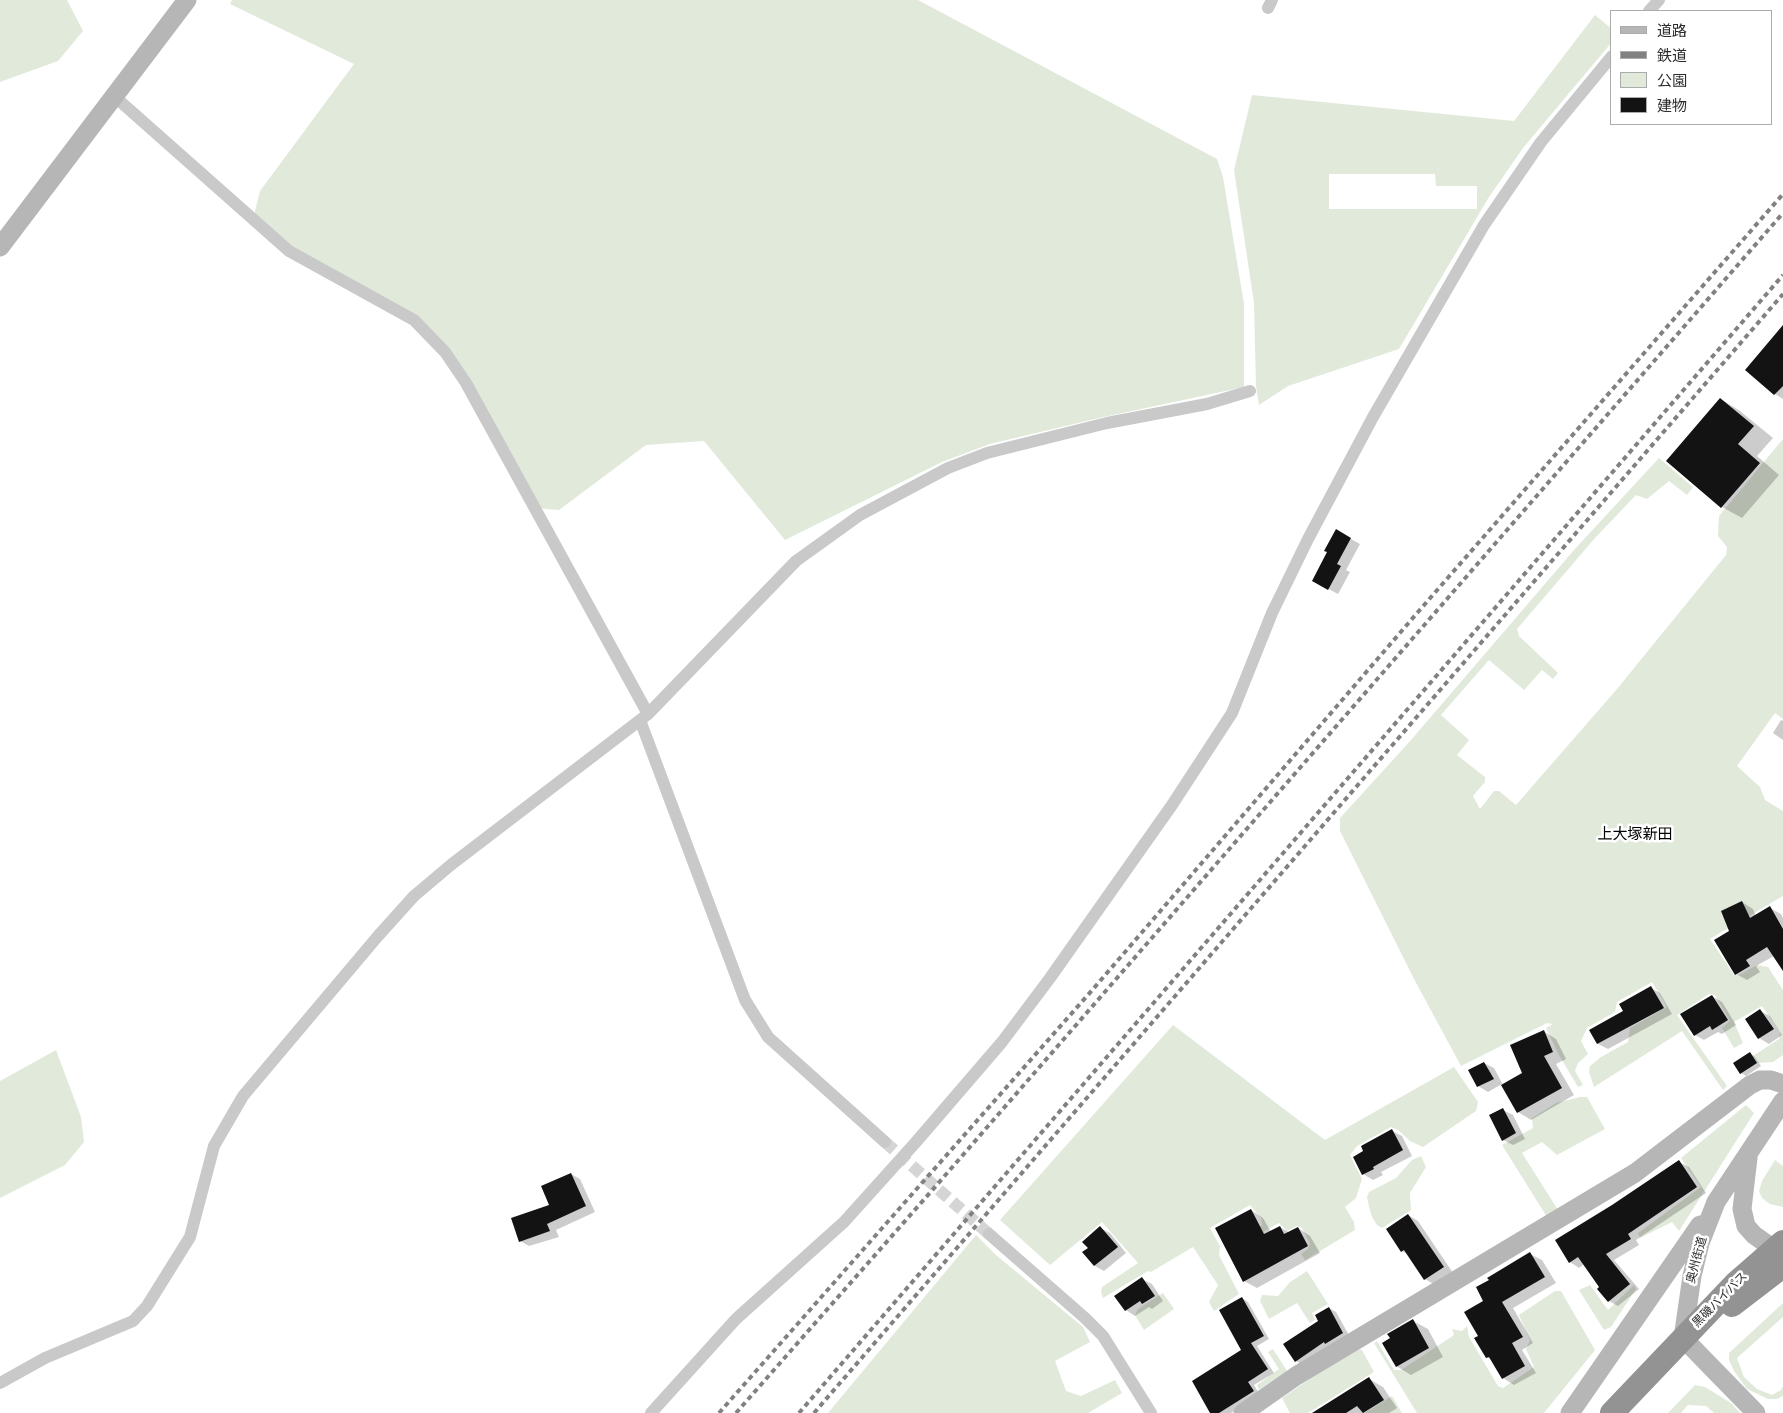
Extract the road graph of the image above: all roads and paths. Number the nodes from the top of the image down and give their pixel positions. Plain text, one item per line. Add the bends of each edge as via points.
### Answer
1 (187, 0) edge
2 (1659, 0) edge
3 (1650, 10) edge
4 (1610, 58) edge
5 (114, 96) junction
6 (0, 247) edge
7 (1250, 391) dead end
8 (644, 717) junction
9 (1783, 1084) edge
10 (1783, 1101) edge
11 (885, 1142) tunnel mouth
12 (1748, 1152) junction
13 (1716, 1202) junction
14 (989, 1234) tunnel mouth
15 (1780, 1252) edge
16 (1683, 1338) junction
17 (0, 1383) edge
18 (651, 1413) edge
19 (1151, 1413) edge
20 (1244, 1413) edge
21 (1570, 1413) edge
22 (1612, 1413) edge
23 (1756, 1413) edge

1 - 5 street
2 - 3 street
4 - 18 street via 1541,142 1484,224 1373,417 1308,539 1272,612 1232,713 1056,970 1002,1042 844,1222 736,1319
5 - 6 street
5 - 8 street via 289,251 414,320 446,352 466,383
7 - 8 street via 1207,404 1107,423 996,451 948,468 860,515 796,561
8 - 11 street via 745,1000 768,1037
8 - 17 street via 420,891 359,958 243,1096 214,1146 190,1237 147,1306 133,1321 45,1358
9 - 20 street via 1760,1080 1750,1085 1636,1172 1293,1378
10 - 12 street, 奥州街道
12 - 13 street, 奥州街道
12 - 15 street via 1742,1208 1746,1226
13 - 16 street, 奥州街道 via 1692,1276
13 - 21 street
14 - 19 street via 1103,1336
15 - 16 highway, 黒磯バイパス via 1736,1283
16 - 22 highway
16 - 23 street

